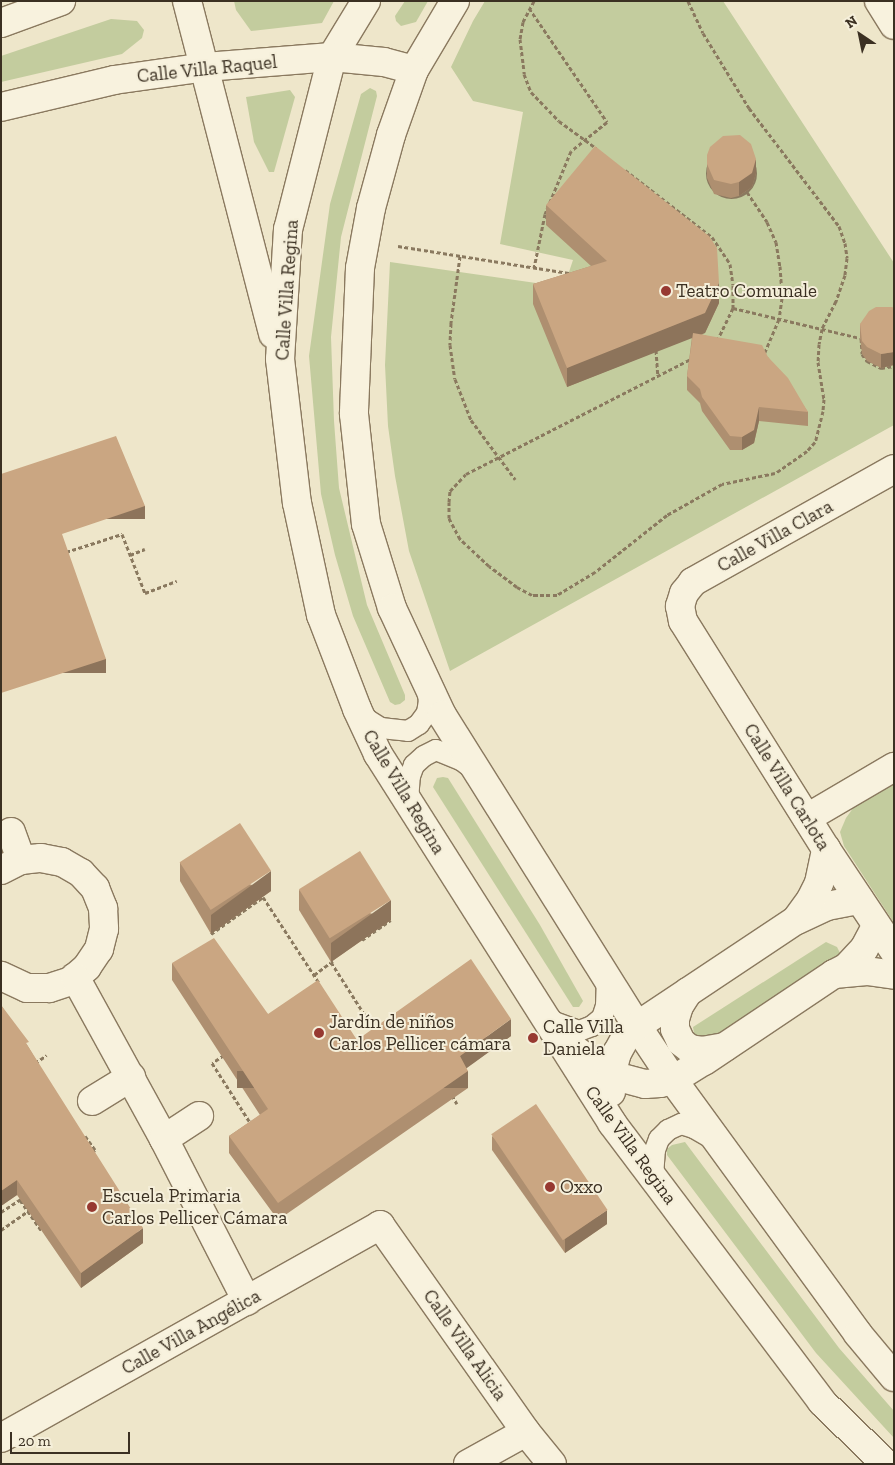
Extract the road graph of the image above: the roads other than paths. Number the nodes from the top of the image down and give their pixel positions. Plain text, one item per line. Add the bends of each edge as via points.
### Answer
1 (61, 1) edge
2 (187, 1) edge
3 (366, 1) edge
4 (455, 1) edge
5 (878, 1) edge
6 (1, 23) edge
7 (894, 25) edge
8 (332, 57) junction
9 (205, 67) junction
10 (414, 70) junction
11 (1, 107) edge
12 (280, 359) junction
13 (894, 469) edge
14 (683, 621) joint
15 (426, 681) junction
16 (357, 709) junction
17 (894, 767) edge
18 (479, 773) junction
19 (408, 802) junction
20 (807, 818) junction
21 (11, 832) dead end
22 (826, 849) junction
23 (11, 865) edge
24 (859, 900) junction
25 (796, 920) junction
26 (876, 926) junction
27 (894, 951) edge
28 (834, 974) junction
29 (894, 975) edge
30 (1, 976) edge
31 (75, 977) junction
32 (611, 984) junction
33 (679, 998) junction
34 (543, 1015) junction
35 (638, 1026) junction
36 (714, 1054) junction
37 (611, 1075) junction
38 (131, 1077) junction
39 (673, 1080) junction
40 (92, 1101) dead end
41 (199, 1116) dead end
42 (702, 1118) junction
43 (624, 1137) junction
44 (164, 1139) junction
45 (722, 1147) junction
46 (654, 1177) junction
47 (380, 1225) joint
48 (247, 1301) junction
49 (894, 1377) edge
50 (526, 1432) junction
51 (1, 1438) edge
52 (468, 1464) edge
53 (552, 1464) edge
54 (886, 1464) edge

1 - 6 street
2 - 9 street
3 - 8 street, Calle Villa Regina
4 - 10 street
5 - 7 street
8 - 9 street, Calle Villa Raquel
8 - 10 street, Calle Villa Raquel via 384,62
8 - 12 street, Calle Villa Regina via 288,229
9 - 11 street, Calle Villa Raquel via 114,80
9 - 12 street
10 - 15 street via 371,208 360,268 354,414 366,524 392,608
12 - 16 street, Calle Villa Regina via 297,503 321,615
13 - 14 street, Calle Villa Clara via 693,582 684,593 680,606
14 - 20 street, Calle Villa Carlota
15 - 16 lane via 429,701 426,713 419,724 408,731 381,728
15 - 18 street via 442,716
16 - 19 street, Calle Villa Regina via 378,754
17 - 20 street
18 - 19 lane via 461,760 436,750 414,765
18 - 32 street
19 - 34 street, Calle Villa Regina
20 - 22 street, Calle Villa Carlota
21 - 23 street
22 - 24 street, Calle Villa Carlota
22 - 25 street via 819,883
23 - 31 street via 41,858 62,862 81,873 94,888 103,908 104,929 99,949 87,968
24 - 25 street via 827,906
24 - 26 street, Calle Villa Carlota
25 - 33 street
26 - 27 street, Calle Villa Carlota
26 - 28 street via 859,954 846,968
28 - 29 street via 867,972
28 - 36 street
30 - 31 street via 27,988 49,988
31 - 38 street
32 - 33 street via 640,1004 654,1007
32 - 34 lane via 602,1018 579,1032
32 - 35 street
33 - 35 street
33 - 36 street via 675,1029 682,1042 690,1049
34 - 37 street via 571,1047
34 - 43 street, Calle Villa Regina
35 - 37 street via 626,1037 617,1053
35 - 39 street
36 - 39 street
36 - 42 street via 696,1075 694,1088
37 - 39 street via 645,1084
37 - 43 street via 611,1101
38 - 40 street
38 - 44 street
39 - 42 street
41 - 44 street
42 - 45 street
43 - 46 street, Calle Villa Regina
44 - 48 street
45 - 46 lane via 706,1134 681,1124 659,1139 655,1150
45 - 49 street via 858,1334
46 - 54 street, Calle Villa Regina via 822,1402
47 - 48 street, Calle Villa Angélica
47 - 50 street, Calle Villa Alicia
48 - 51 street, Calle Villa Angélica
50 - 52 street
50 - 53 street, Calle Villa Alicia

